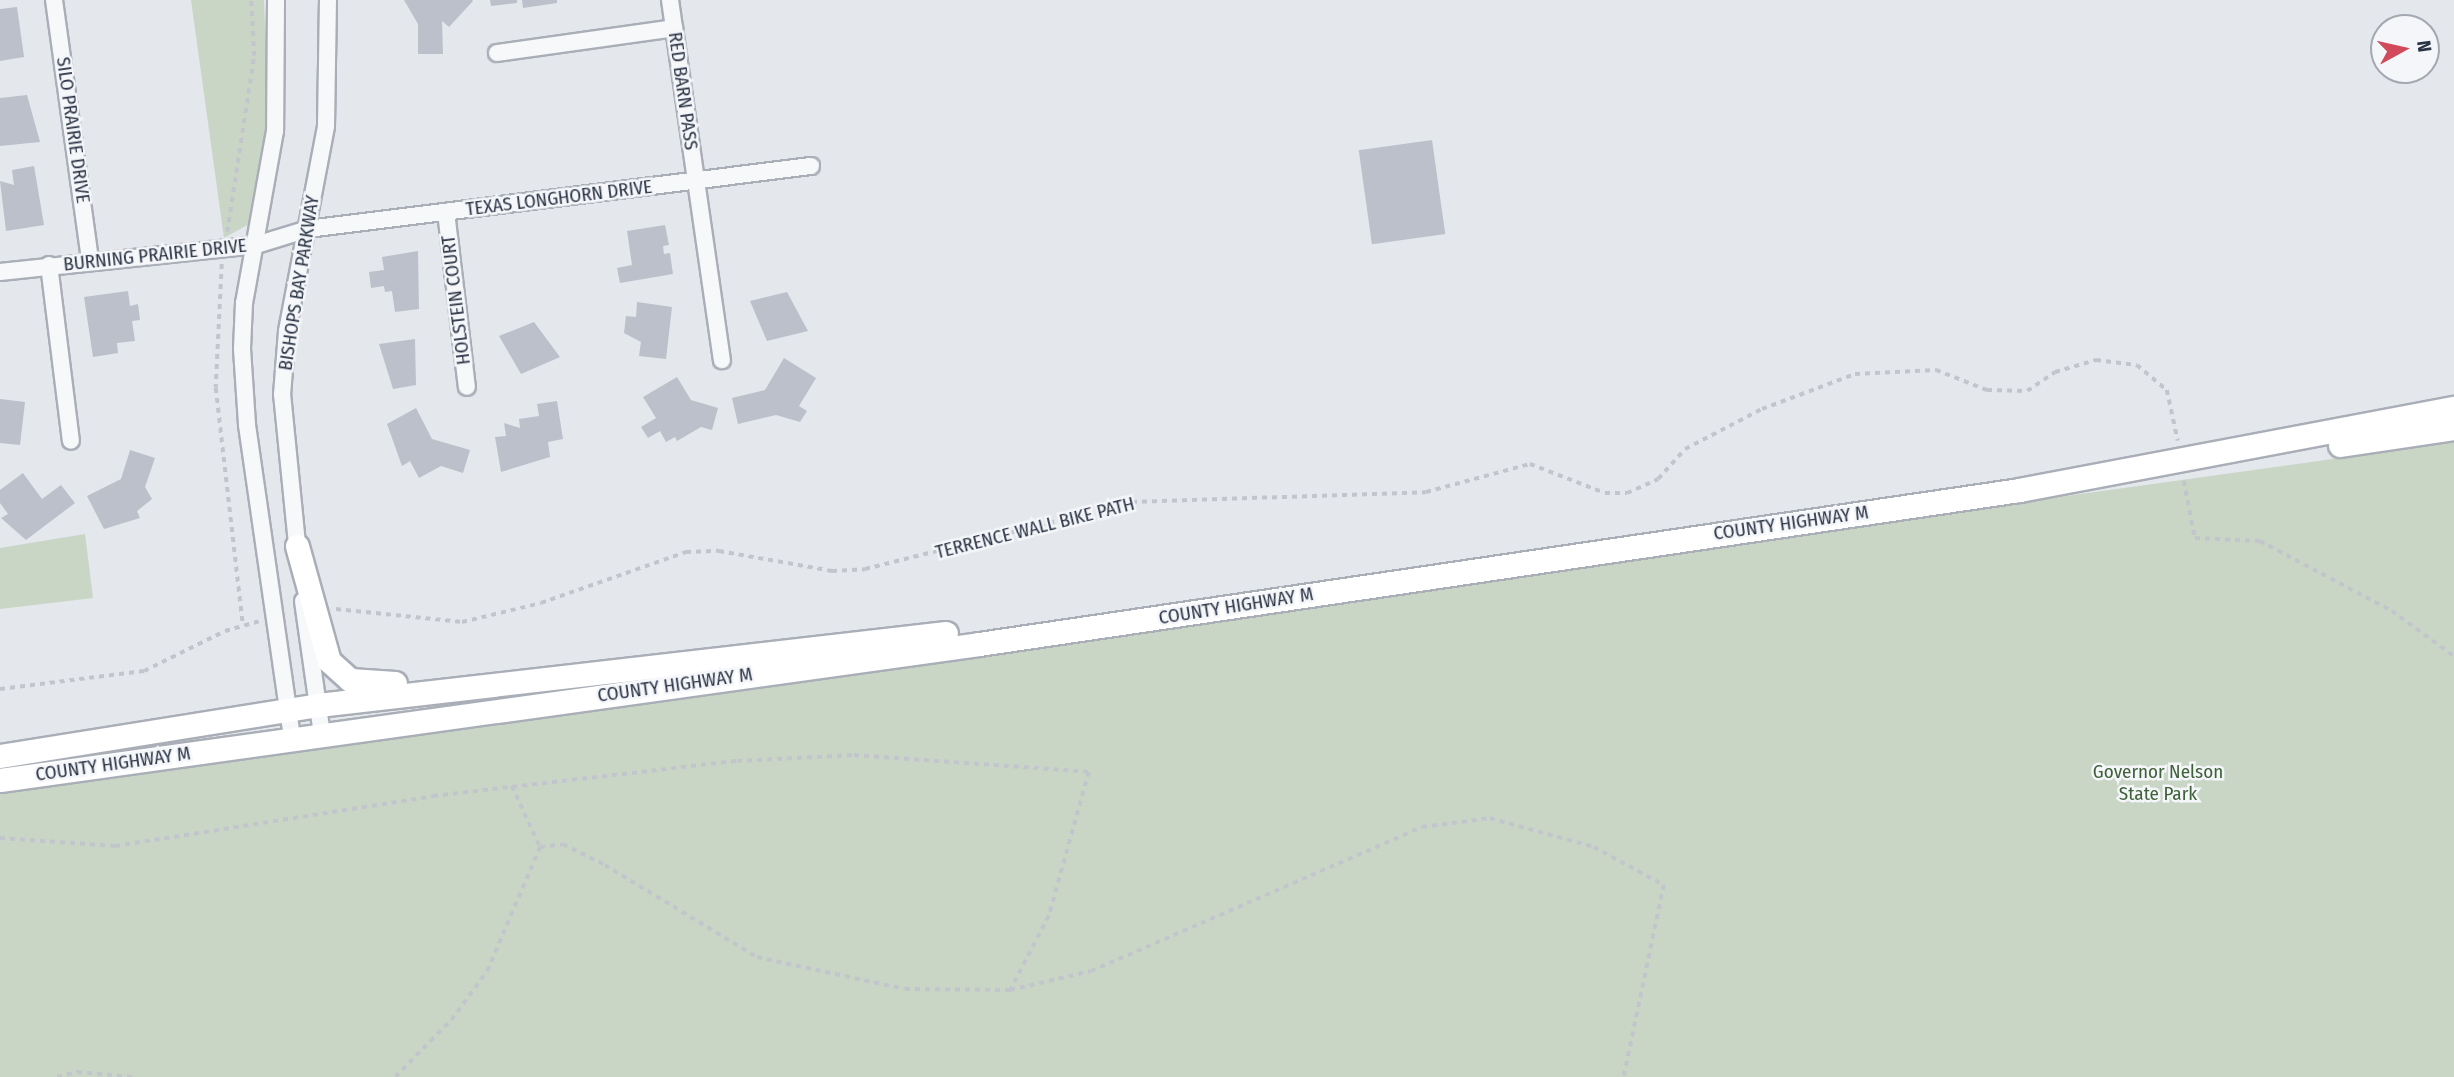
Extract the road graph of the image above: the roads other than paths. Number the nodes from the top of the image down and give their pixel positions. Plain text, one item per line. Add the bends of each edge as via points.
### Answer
1 (54, 0) edge
2 (276, 0) edge
3 (328, 0) edge
4 (670, 0) edge
5 (674, 29) junction
6 (497, 53) dead end
7 (811, 166) dead end
8 (696, 182) junction
9 (446, 212) junction
10 (308, 229) junction
11 (256, 244) junction
12 (90, 260) junction
13 (49, 265) junction
14 (0, 272) edge
15 (722, 360) dead end
16 (467, 387) dead end
17 (2454, 408) edge
18 (2454, 428) edge
19 (71, 441) dead end
20 (2184, 462) junction
21 (297, 546) junction
22 (1349, 588) junction
23 (646, 668) junction
24 (318, 705) junction
25 (288, 709) junction
26 (322, 734) junction
27 (292, 738) junction
28 (0, 756) edge
29 (0, 780) edge

1 - 12 street, SILO PRAIRIE DRIVE
2 - 11 street via 275,131
3 - 10 street, BISHOPS BAY PARKWAY via 327,116
4 - 5 street, RED BARN PASS
5 - 6 street
5 - 8 street, RED BARN PASS
7 - 8 street, TEXAS LONGHORN DRIVE
8 - 9 street, TEXAS LONGHORN DRIVE
8 - 15 street, RED BARN PASS
9 - 10 street, TEXAS LONGHORN DRIVE
9 - 16 street, HOLSTEIN COURT
10 - 11 street, BURNING PRAIRIE DRIVE
10 - 21 street, BISHOPS BAY PARKWAY via 288,331 282,395
11 - 12 street, BURNING PRAIRIE DRIVE
11 - 25 street via 244,303 243,381
12 - 13 street, BURNING PRAIRIE DRIVE
13 - 14 street, BURNING PRAIRIE DRIVE
13 - 19 street
17 - 20 main road, COUNTY HIGHWAY M
18 - 20 main road, COUNTY HIGHWAY M
20 - 22 main road, COUNTY HIGHWAY M
21 - 23 main road via 319,641 338,673 370,685 486,671
21 - 24 street, BISHOPS BAY PARKWAY
22 - 23 main road, COUNTY HIGHWAY M
22 - 26 main road, COUNTY HIGHWAY M
23 - 24 main road, COUNTY HIGHWAY M
24 - 25 main road, COUNTY HIGHWAY M
24 - 26 street, BISHOPS BAY PARKWAY
25 - 27 street
25 - 28 main road, COUNTY HIGHWAY M
26 - 27 main road, COUNTY HIGHWAY M
27 - 29 main road, COUNTY HIGHWAY M

